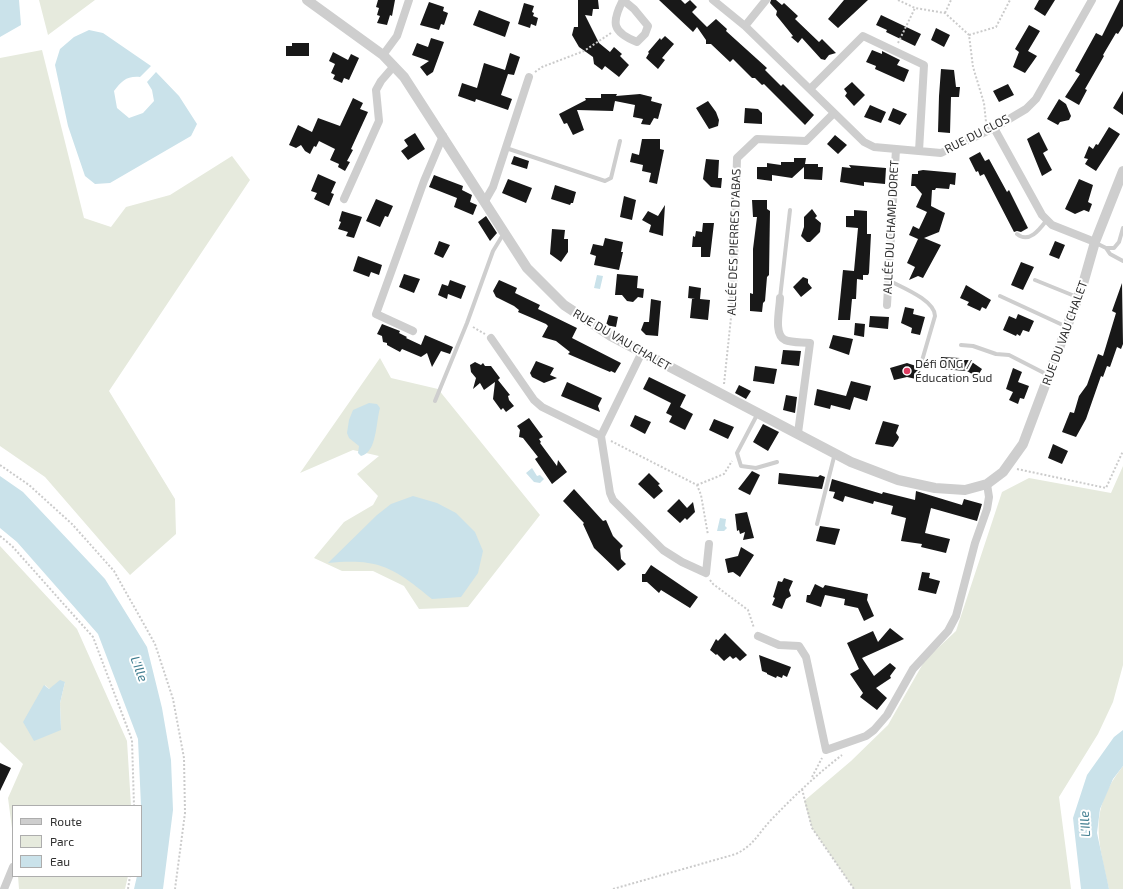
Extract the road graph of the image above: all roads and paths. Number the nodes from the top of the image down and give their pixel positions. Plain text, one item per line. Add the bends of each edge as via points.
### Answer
1 (307, 0) edge
2 (409, 0) edge
3 (623, 0) edge
4 (713, 0) edge
5 (766, 0) edge
6 (898, 0) edge
7 (951, 0) edge
8 (1010, 0) edge
9 (1092, 0) edge
10 (915, 8) junction
11 (945, 13) junction
12 (745, 26) junction
13 (617, 30) junction
14 (969, 35) junction
15 (895, 51) junction
16 (383, 55) junction
17 (394, 66) junction
18 (530, 77) joint
19 (810, 90) junction
20 (834, 113) junction
21 (994, 128) junction
22 (443, 136) junction
23 (620, 142) dead end
24 (506, 148) junction
25 (896, 149) junction
26 (919, 151) junction
27 (1123, 171) edge
28 (344, 199) dead end
29 (485, 201) junction
30 (790, 210) dead end
31 (1046, 221) junction
32 (1123, 228) edge
33 (505, 233) junction
34 (1017, 234) dead end
35 (1095, 242) junction
36 (1106, 248) junction
37 (1123, 261) edge
38 (888, 280) junction
39 (1035, 280) dead end
40 (1000, 296) dead end
41 (780, 298) joint
42 (1078, 298) junction
43 (733, 301) joint
44 (887, 305) dead end
45 (467, 324) junction
46 (1067, 327) junction
47 (413, 331) dead end
48 (491, 338) joint
49 (961, 345) dead end
50 (642, 352) junction
51 (921, 364) dead end
52 (1050, 376) junction
53 (722, 394) junction
54 (435, 401) dead end
55 (758, 412) junction
56 (798, 433) junction
57 (601, 436) junction
58 (835, 452) junction
59 (1123, 452) edge
60 (737, 453) junction
61 (777, 462) dead end
62 (0, 465) edge
63 (1008, 467) junction
64 (987, 484) junction
65 (697, 486) junction
66 (817, 524) dead end
67 (0, 536) edge
68 (709, 544) joint
69 (706, 573) junction
70 (758, 636) joint
71 (826, 750) junction
72 (848, 750) dead end
73 (811, 779) junction
74 (802, 789) junction
75 (134, 805) edge
76 (12, 869) edge
77 (130, 877) edge
78 (4, 889) edge
79 (128, 889) edge
80 (175, 889) edge
81 (613, 889) edge
82 (854, 889) edge

1 - 16 street, RUE DU VAU CHALET
2 - 16 street via 397,36
3 - 13 street via 616,12 614,22
3 - 13 street via 634,8 648,26 645,34 637,42
4 - 12 street, RUE DU CLOS
5 - 12 street
6 - 10 path
7 - 11 path
8 - 14 path via 996,27
9 - 21 street, RUE DU CLOS via 1034,102
10 - 11 path
10 - 15 path
11 - 14 path
12 - 19 street, RUE DU CLOS
13 - 18 path via 584,51 542,67
14 - 21 path via 973,66 984,103 985,122
15 - 19 street via 863,36
15 - 26 street via 924,64
16 - 17 street, RUE DU VAU CHALET
17 - 22 street, RUE DU VAU CHALET
17 - 28 street via 376,90 379,121
18 - 24 street
19 - 20 street, RUE DU CLOS
20 - 25 street, RUE DU CLOS via 864,142 874,147
20 - 43 street, ALLÉE DES PIERRES D'ABAS via 806,142 757,139 737,158
21 - 26 street, RUE DU CLOS via 940,153
21 - 31 street
22 - 29 street, RUE DU VAU CHALET
22 - 47 street via 376,314
23 - 24 lane via 611,178 605,181
24 - 29 street via 493,187
25 - 26 street, RUE DU CLOS
25 - 38 street, ALLÉE DU CHAMP DORET
27 - 35 street, RUE DU VAU CHALET
29 - 33 street, RUE DU VAU CHALET
30 - 41 lane
31 - 34 lane via 1038,231 1026,238
31 - 35 street
32 - 36 lane via 1119,242 1114,248
33 - 45 lane via 493,251
33 - 50 street, RUE DU VAU CHALET via 527,268 564,305 606,333
35 - 36 lane
35 - 42 street, RUE DU VAU CHALET
36 - 37 lane via 1110,254
38 - 44 street, ALLÉE DU CHAMP DORET
38 - 51 lane via 924,300 934,309 935,316
39 - 42 lane
40 - 46 lane
41 - 56 street via 778,331 781,337 786,341 810,343
42 - 46 street, RUE DU VAU CHALET
43 - 53 path, ALLÉE DES PIERRES D'ABAS
45 - 48 path
45 - 54 lane
46 - 52 street, RUE DU VAU CHALET
48 - 57 street via 534,400 542,407
49 - 52 lane via 1009,355
50 - 53 street, RUE DU VAU CHALET
50 - 57 street
52 - 63 street, RUE DU VAU CHALET via 1029,431
53 - 55 street, RUE DU VAU CHALET
55 - 56 street, RUE DU VAU CHALET
55 - 60 lane
56 - 58 street, RUE DU VAU CHALET
57 - 65 path
57 - 69 street via 608,487 613,500 663,550
58 - 64 street, RUE DU VAU CHALET via 884,476 927,486 965,490
58 - 66 lane
59 - 63 path via 1106,488
60 - 61 lane via 741,466 756,468
60 - 65 path via 724,474
62 - 80 path via 29,485 72,524 114,572 154,644 173,699 184,758 185,813
63 - 64 street, RUE DU VAU CHALET
64 - 71 street via 987,509 975,543 956,616 948,631 913,669 887,715 866,736
65 - 68 path via 701,495
67 - 75 path via 12,546 93,637 132,740
68 - 69 street
69 - 70 path via 713,584 748,610
70 - 71 street via 779,644 799,646 806,657
71 - 73 path
72 - 73 path
73 - 74 path
74 - 81 path via 771,820 749,848
74 - 82 path via 812,828
76 - 78 street
77 - 79 path

